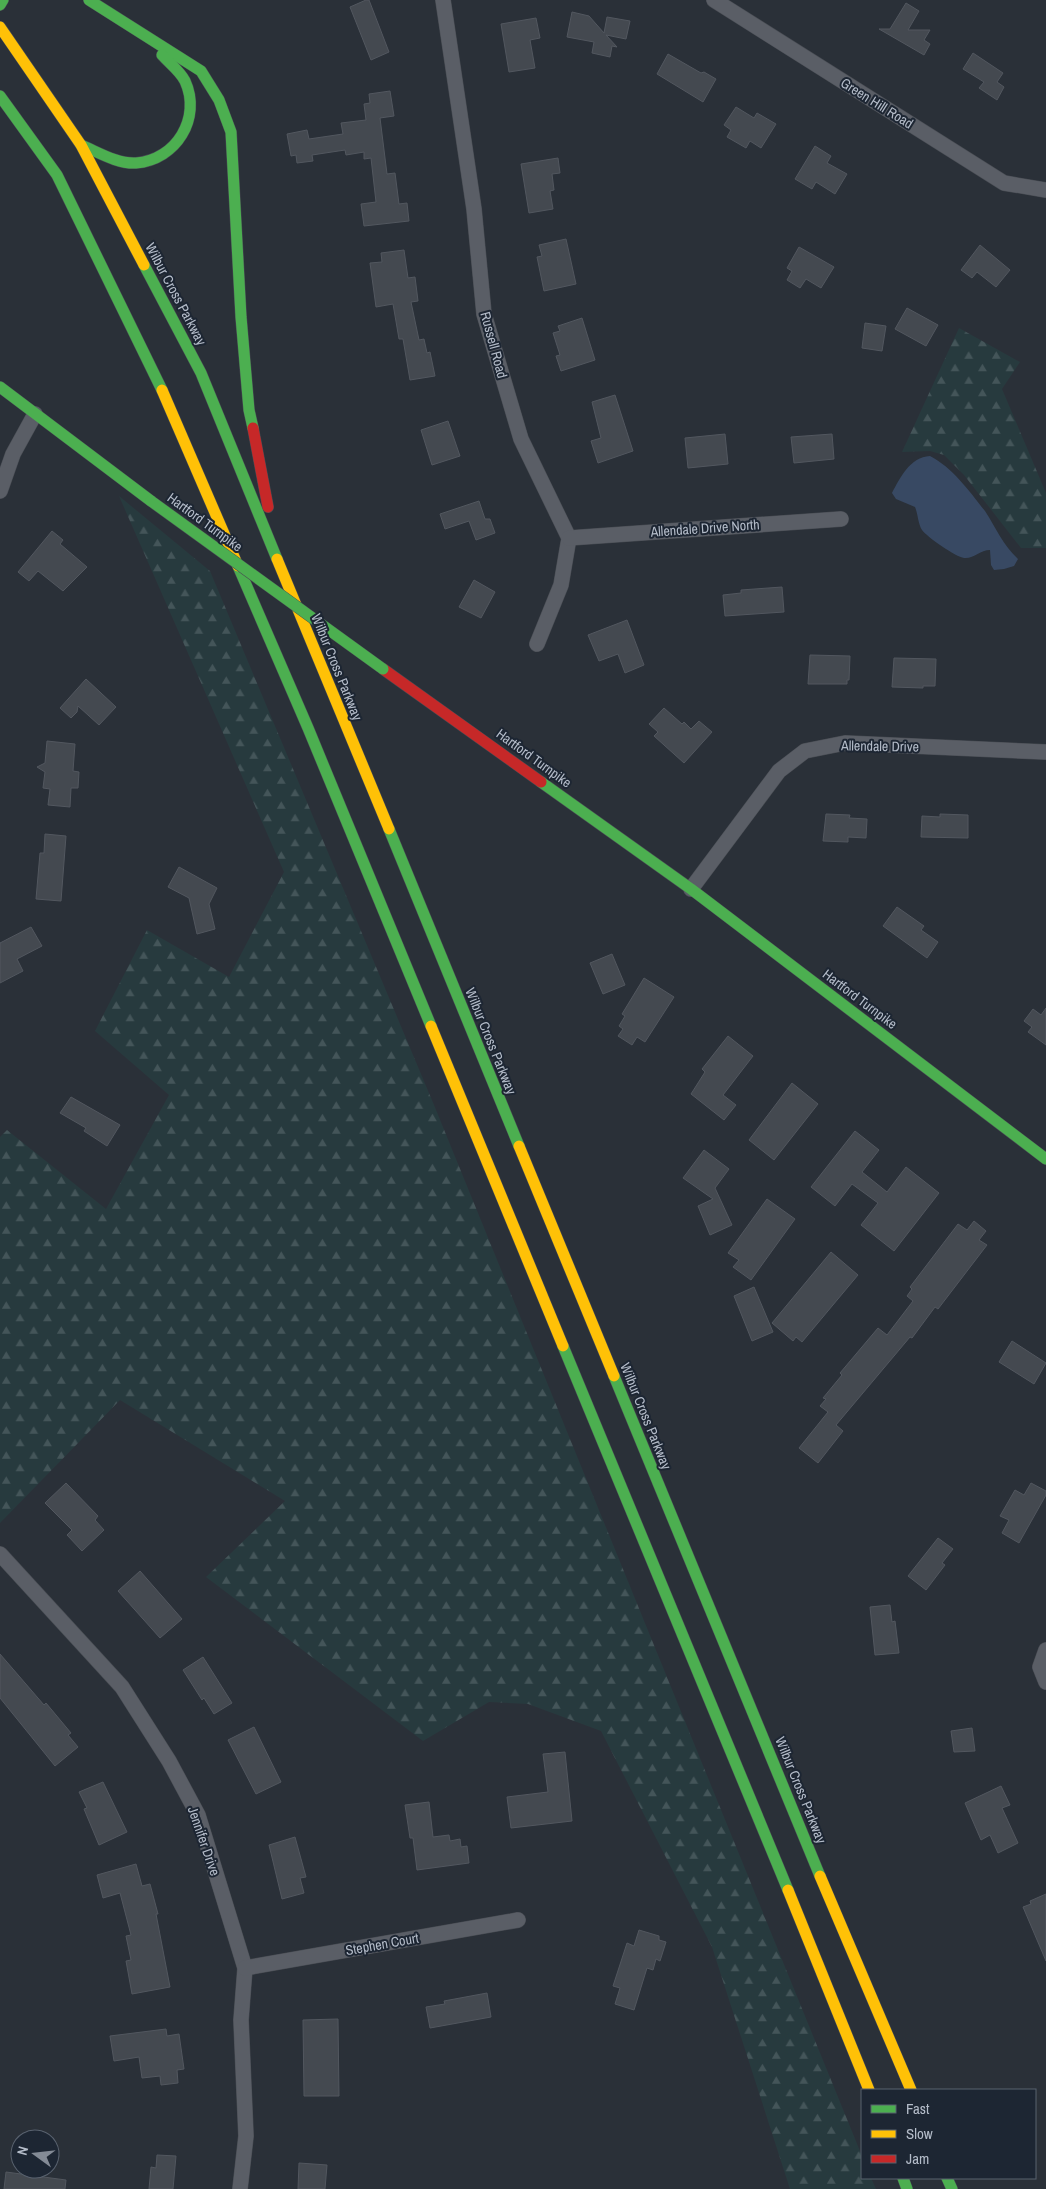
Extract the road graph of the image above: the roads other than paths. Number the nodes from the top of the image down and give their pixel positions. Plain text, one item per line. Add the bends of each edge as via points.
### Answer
1 (3, 0) edge
2 (89, 0) edge
3 (443, 0) edge
4 (714, 0) edge
5 (0, 5) edge
6 (0, 27) edge
7 (139, 30) junction
8 (0, 96) edge
9 (81, 145) junction
10 (1046, 190) edge
11 (0, 387) edge
12 (35, 414) junction
13 (0, 491) edge
14 (841, 519) dead end
15 (569, 538) junction
16 (281, 572) junction
17 (537, 644) dead end
18 (1046, 752) edge
19 (692, 889) junction
20 (1046, 1159) edge
21 (0, 1554) edge
22 (1046, 1650) edge
23 (1046, 1682) edge
24 (518, 1920) dead end
25 (245, 1968) junction
26 (869, 2089) edge
27 (910, 2089) edge
28 (240, 2189) edge

1 - 5 main road
2 - 7 main road
3 - 15 street, Russell Road via 474,209 484,314 521,439
4 - 10 street, Green Hill Road via 1004,183
6 - 9 main road, Wilbur Cross Parkway
7 - 9 main road via 184,80 191,108 186,132 160,158 134,163
7 - 16 main road via 201,71 219,100 231,132 240,316 249,410
8 - 26 main road via 57,175 164,394 308,728 794,1901
9 - 16 main road, Wilbur Cross Parkway via 201,373
11 - 12 main road, Hartford Turnpike
12 - 13 street via 14,454
12 - 19 main road, Hartford Turnpike, bridge via 383,669
14 - 15 street, Allendale Drive North
15 - 17 street via 561,585
16 - 27 main road, Wilbur Cross Parkway
18 - 19 street, Allendale Drive via 845,743 805,751 779,771
19 - 20 main road, Hartford Turnpike
21 - 25 street, Jennifer Drive via 122,1687 169,1761 198,1815
22 - 23 street via 1040,1667
24 - 25 street, Stephen Court
25 - 28 street, Jennifer Drive via 241,2020 246,2136

